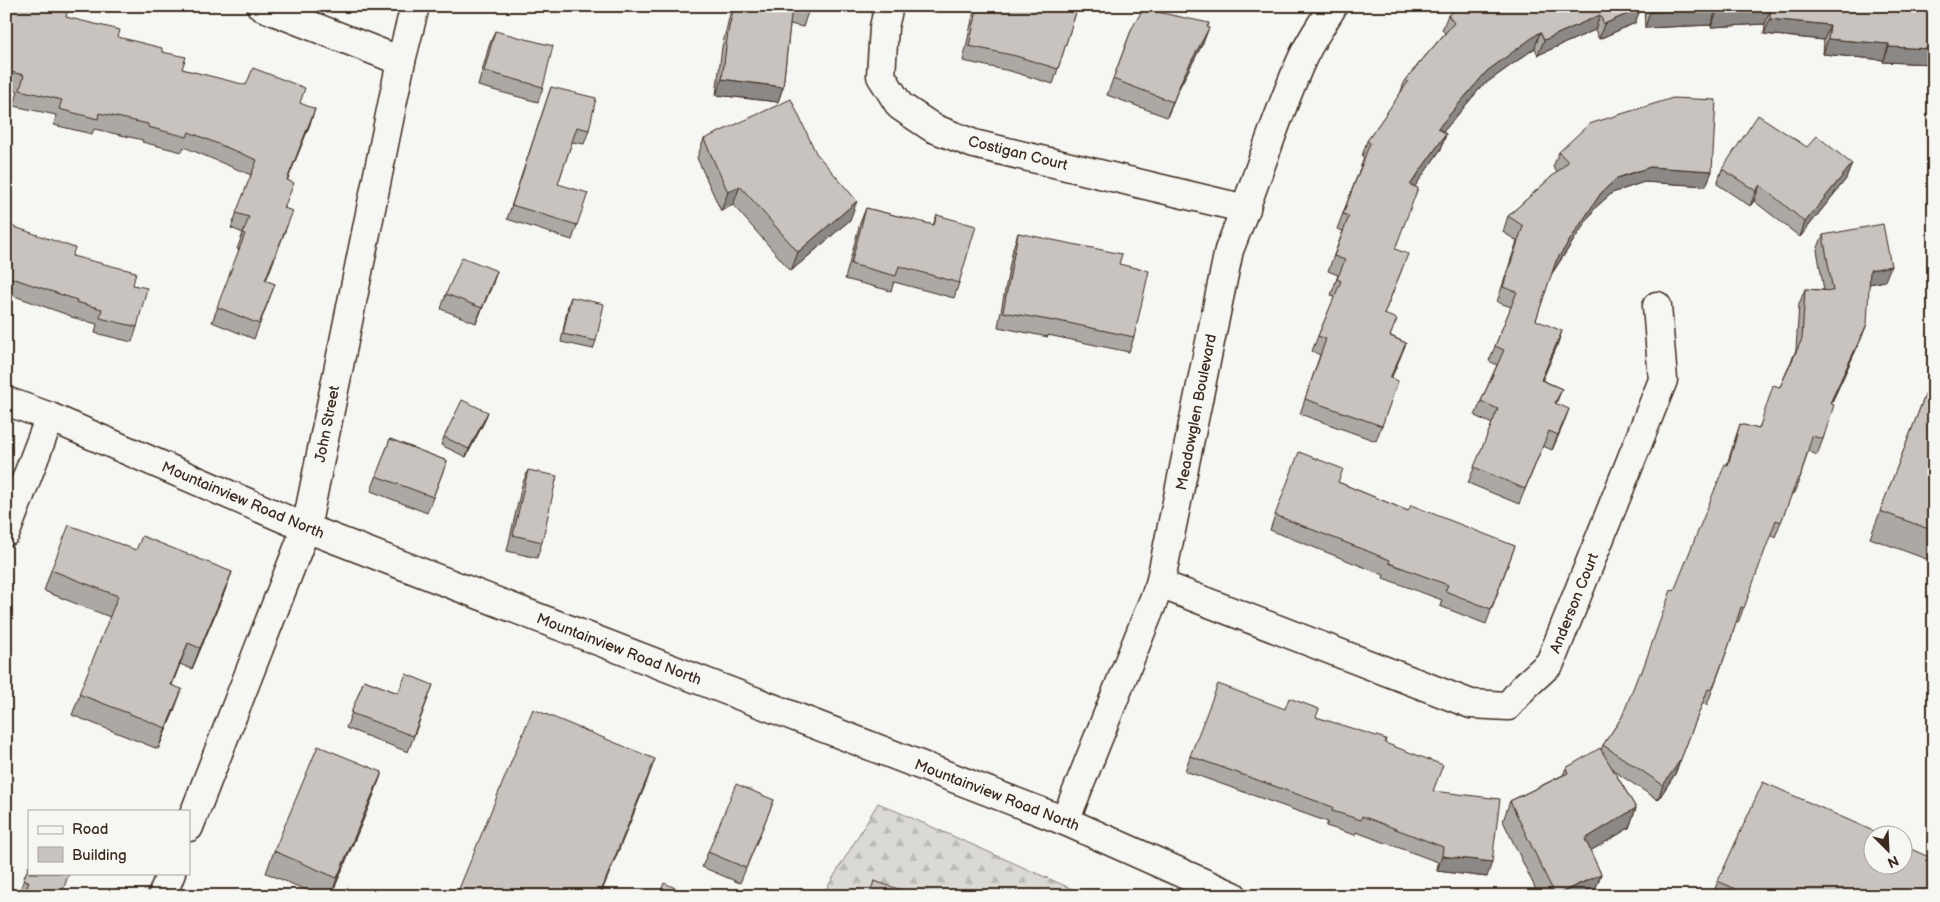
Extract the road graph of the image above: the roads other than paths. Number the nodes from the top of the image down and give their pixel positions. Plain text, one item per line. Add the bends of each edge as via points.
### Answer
1 (261, 6) edge
2 (415, 6) edge
3 (889, 6) edge
4 (1333, 6) edge
5 (401, 61) junction
6 (1246, 210) junction
7 (1657, 306) dead end
8 (6, 401) edge
9 (50, 418) junction
10 (306, 528) junction
11 (6, 532) edge
12 (1160, 584) junction
13 (1066, 821) junction
14 (190, 824) edge
15 (171, 874) edge
16 (162, 896) edge
17 (1233, 896) edge

1 - 5 street
2 - 5 street, John Street
3 - 6 street, Costigan Court via 884,27 881,76 900,106 933,128 974,144
4 - 6 street, Meadowglen Boulevard via 1302,57
5 - 10 street, John Street
6 - 12 street, Meadowglen Boulevard via 1230,250
7 - 12 street, Anderson Court via 1663,380 1550,663 1508,706 1471,704
8 - 9 street, Mountainview Road North
9 - 10 street, Mountainview Road North
9 - 11 street
10 - 13 street, Mountainview Road North
10 - 14 street, John Street
12 - 13 street, Meadowglen Boulevard
13 - 17 street, Mountainview Road North
15 - 16 street

